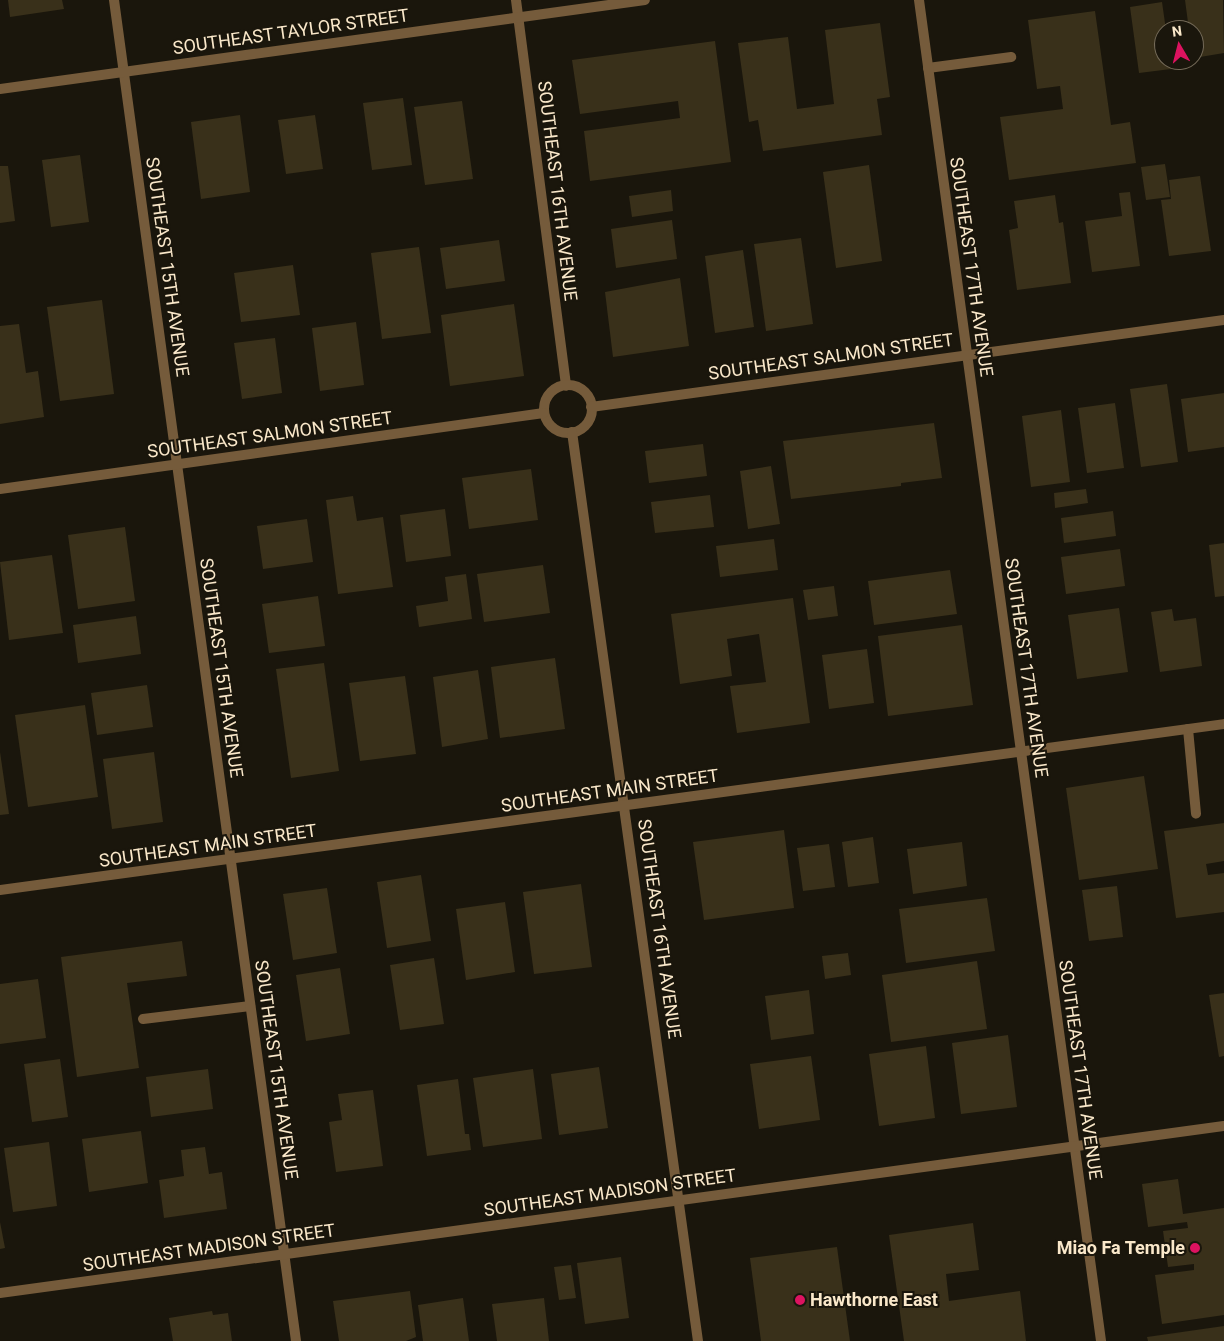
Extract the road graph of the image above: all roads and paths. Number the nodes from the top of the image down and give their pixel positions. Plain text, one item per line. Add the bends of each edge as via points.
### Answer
1 (114, 0) edge
2 (516, 0) edge
3 (645, 0) edge
4 (919, 0) edge
5 (518, 18) junction
6 (1011, 57) dead end
7 (928, 68) junction
8 (124, 72) junction
9 (0, 89) edge
10 (1224, 320) edge
11 (967, 355) junction
12 (566, 386) junction
13 (592, 406) junction
14 (544, 413) junction
15 (572, 432) junction
16 (177, 464) junction
17 (0, 489) edge
18 (1224, 724) edge
19 (1188, 729) junction
20 (1021, 752) junction
21 (625, 806) junction
22 (1196, 814) dead end
23 (231, 859) junction
24 (0, 890) edge
25 (250, 1006) junction
26 (143, 1019) dead end
27 (1224, 1126) edge
28 (1074, 1146) junction
29 (680, 1200) junction
30 (284, 1254) junction
31 (0, 1292) edge
32 (296, 1341) edge
33 (698, 1341) edge
34 (1101, 1341) edge

1 - 8 street, SOUTHEAST 15TH AVENUE
2 - 5 street, SOUTHEAST 16TH AVENUE
3 - 5 street, SOUTHEAST TAYLOR STREET
4 - 7 street, SOUTHEAST 17TH AVENUE
5 - 8 street, SOUTHEAST TAYLOR STREET
5 - 12 street, SOUTHEAST 16TH AVENUE
6 - 7 street
7 - 11 street, SOUTHEAST 17TH AVENUE
8 - 9 street, SOUTHEAST TAYLOR STREET
8 - 16 street, SOUTHEAST 15TH AVENUE
10 - 11 street, SOUTHEAST SALMON STREET
11 - 13 street, SOUTHEAST SALMON STREET
11 - 20 street, SOUTHEAST 17TH AVENUE
12 - 13 street via 580,389
12 - 14 street via 558,388 547,398
13 - 15 street via 585,426
14 - 15 street via 551,426 565,433
14 - 16 street, SOUTHEAST SALMON STREET
15 - 21 street, SOUTHEAST 16TH AVENUE
16 - 17 street, SOUTHEAST SALMON STREET
16 - 23 street, SOUTHEAST 15TH AVENUE
18 - 19 street, SOUTHEAST MAIN STREET
19 - 20 street, SOUTHEAST MAIN STREET
19 - 22 street
20 - 21 street, SOUTHEAST MAIN STREET
20 - 28 street, SOUTHEAST 17TH AVENUE
21 - 23 street, SOUTHEAST MAIN STREET
21 - 29 street, SOUTHEAST 16TH AVENUE
23 - 24 street, SOUTHEAST MAIN STREET
23 - 25 street, SOUTHEAST 15TH AVENUE
25 - 26 street
25 - 30 street, SOUTHEAST 15TH AVENUE
27 - 28 street, SOUTHEAST MADISON STREET
28 - 29 street, SOUTHEAST MADISON STREET
28 - 34 street, SOUTHEAST 17TH AVENUE
29 - 30 street, SOUTHEAST MADISON STREET
29 - 33 street, SOUTHEAST 16TH AVENUE
30 - 31 street, SOUTHEAST MADISON STREET
30 - 32 street, SOUTHEAST 15TH AVENUE

